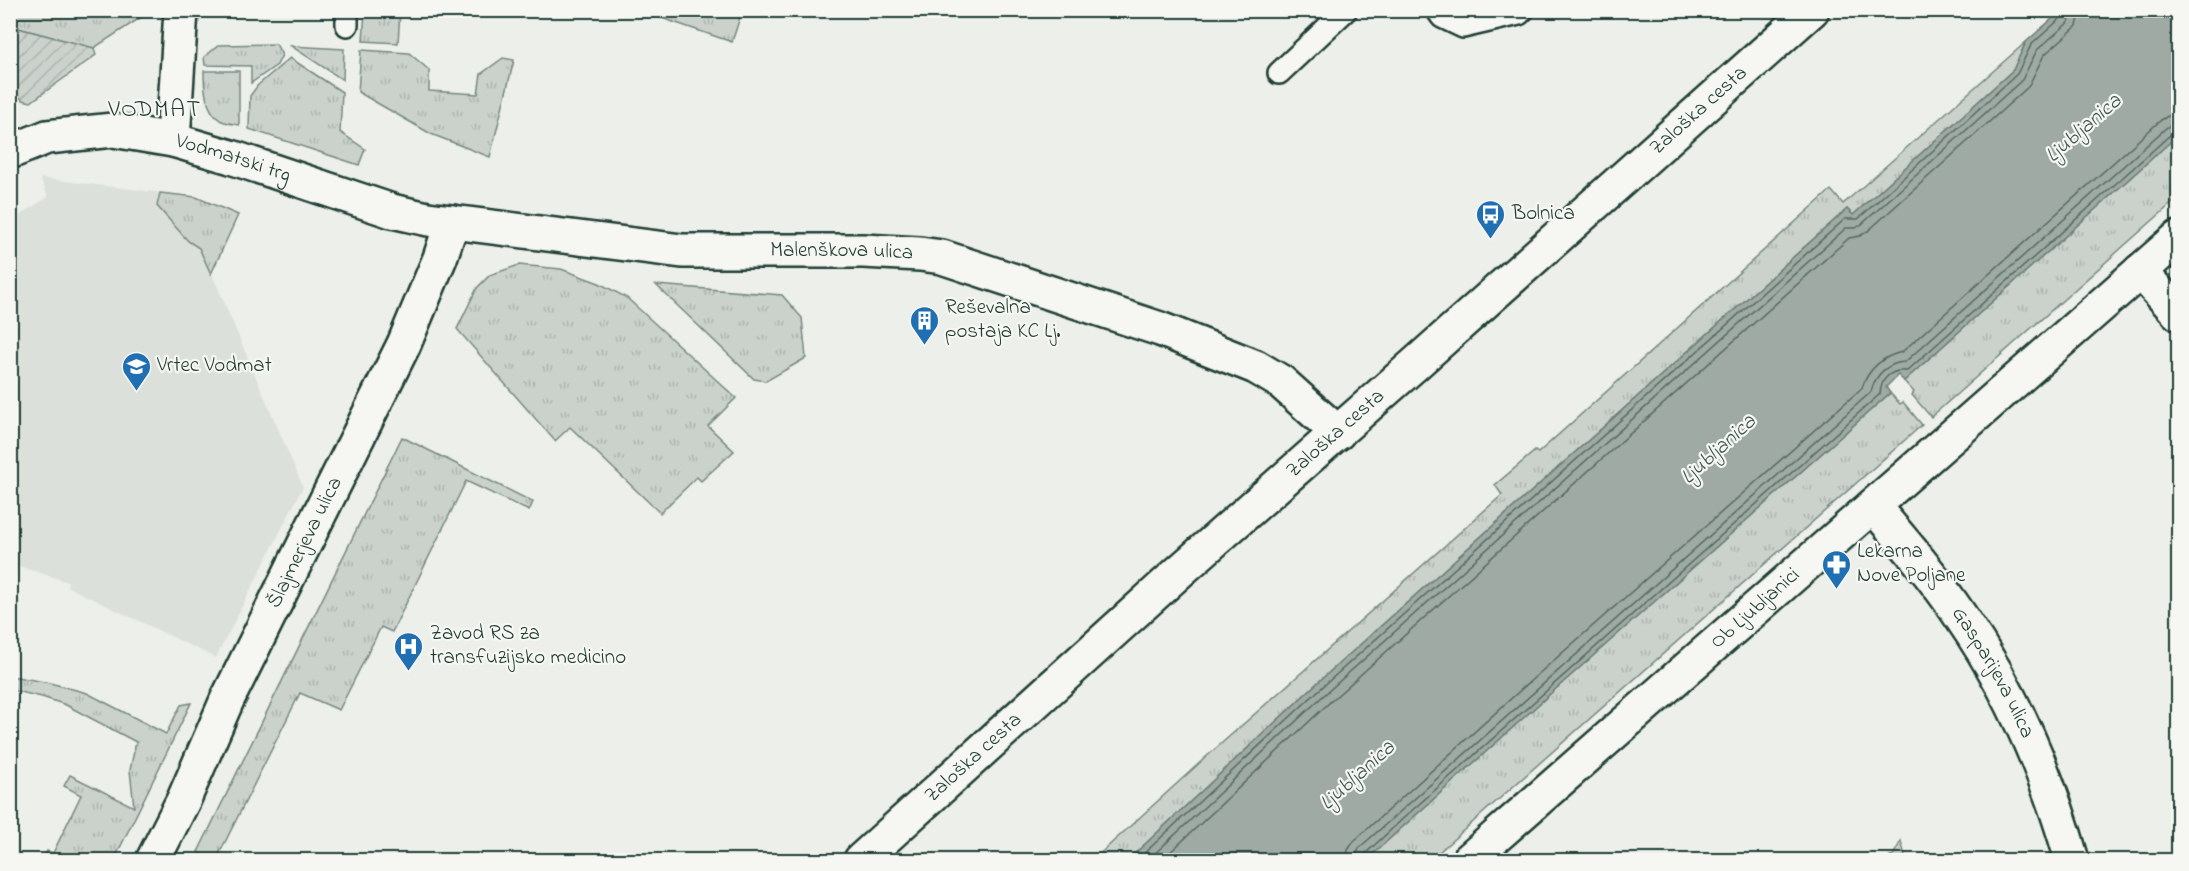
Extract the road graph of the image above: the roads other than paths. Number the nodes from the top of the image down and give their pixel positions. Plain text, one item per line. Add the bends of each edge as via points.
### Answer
1 (181, 10) edge
2 (1346, 10) edge
3 (1437, 10) edge
4 (1524, 10) edge
5 (1812, 10) edge
6 (1279, 73) dead end
7 (172, 140) junction
8 (10, 152) edge
9 (311, 184) joint
10 (452, 222) junction
11 (2174, 251) edge
12 (2140, 271) junction
13 (2178, 313) edge
14 (1338, 433) junction
15 (1873, 506) junction
16 (153, 861) edge
17 (861, 861) edge
18 (1469, 861) edge
19 (2072, 861) edge

1 - 7 street
2 - 6 lane
3 - 4 lane via 1442,17 1463,27
5 - 14 street, Zaloška cesta
7 - 8 street, Vodmatski trg via 113,130 47,137
7 - 9 street, Vodmatski trg
9 - 10 street, Malenškova ulica via 392,211
10 - 14 street, Malenškova ulica via 682,250 863,251 942,257 1160,329 1256,367 1281,382
10 - 16 street, Šlajmerjeva ulica via 404,344 227,699
11 - 12 street, Ob Ljubljanici
12 - 13 street
12 - 15 street, Ob Ljubljanici
14 - 17 street, Zaloška cesta via 1059,678
15 - 18 street, Ob Ljubljanici
15 - 19 street, Gasparijeva ulica via 1941,588 1996,671 2038,758

